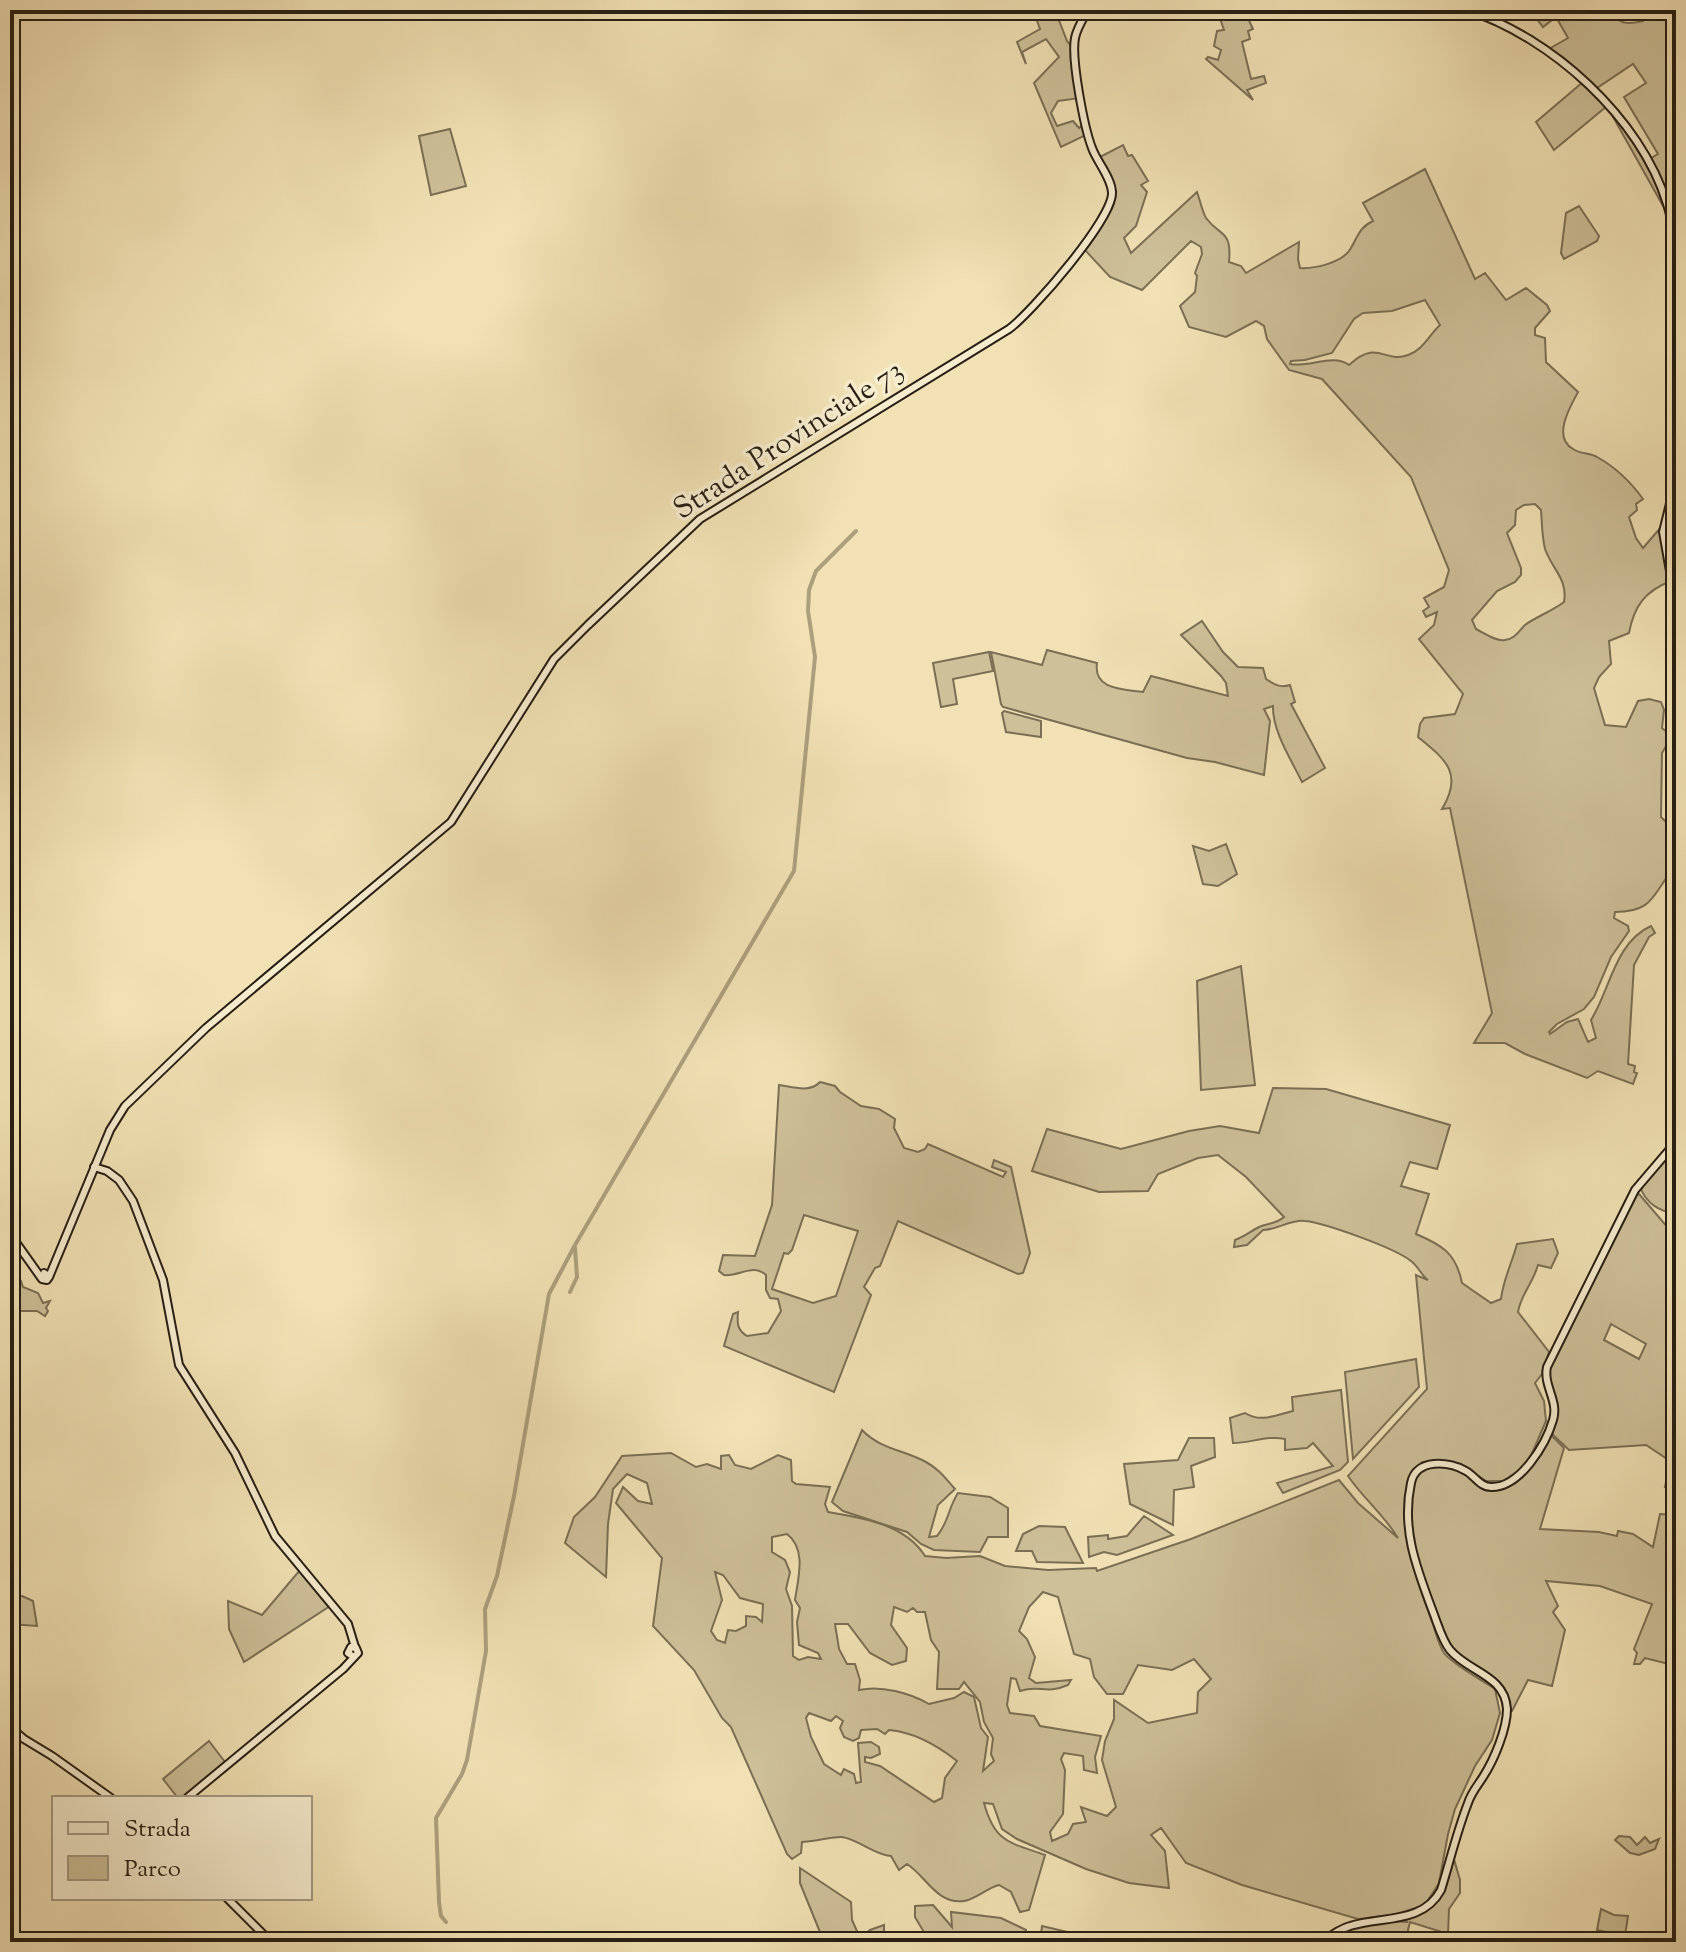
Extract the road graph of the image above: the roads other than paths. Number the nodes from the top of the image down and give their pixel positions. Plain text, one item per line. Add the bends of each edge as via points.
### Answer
1 (1088, 10) edge
2 (1467, 10) edge
3 (1676, 259) edge
4 (1676, 479) edge
5 (1676, 627) edge
6 (1676, 1120) edge
7 (101, 1154) junction
8 (94, 1167) junction
9 (107, 1173) junction
10 (88, 1182) junction
11 (10, 1234) edge
12 (10, 1727) edge
13 (108, 1796) edge
14 (189, 1796) edge
15 (229, 1900) edge
16 (271, 1942) edge
17 (1322, 1942) edge

1 - 7 main road, Strada Provinciale 73 via 1075,40 1077,75 1090,144 1112,194 1081,250 1019,322 690,527 554,659 458,814 206,1028 117,1117
2 - 3 main road via 1533,42 1595,90 1638,142 1661,188
4 - 5 main road via 1663,532
6 - 17 main road via 1670,1149 1635,1190 1547,1367 1555,1413 1530,1466 1498,1486 1483,1485 1460,1468 1435,1464 1419,1468 1411,1481 1410,1548 1441,1632 1459,1660 1502,1691 1505,1722 1467,1804 1436,1900 1422,1911 1347,1926
7 - 8 main road
7 - 9 main road
8 - 9 main road
8 - 10 main road
9 - 10 main road
9 - 14 main road via 131,1195 163,1280 179,1365 235,1453 269,1526 353,1636 347,1664
10 - 11 main road via 46,1276
12 - 13 main road
15 - 16 main road

